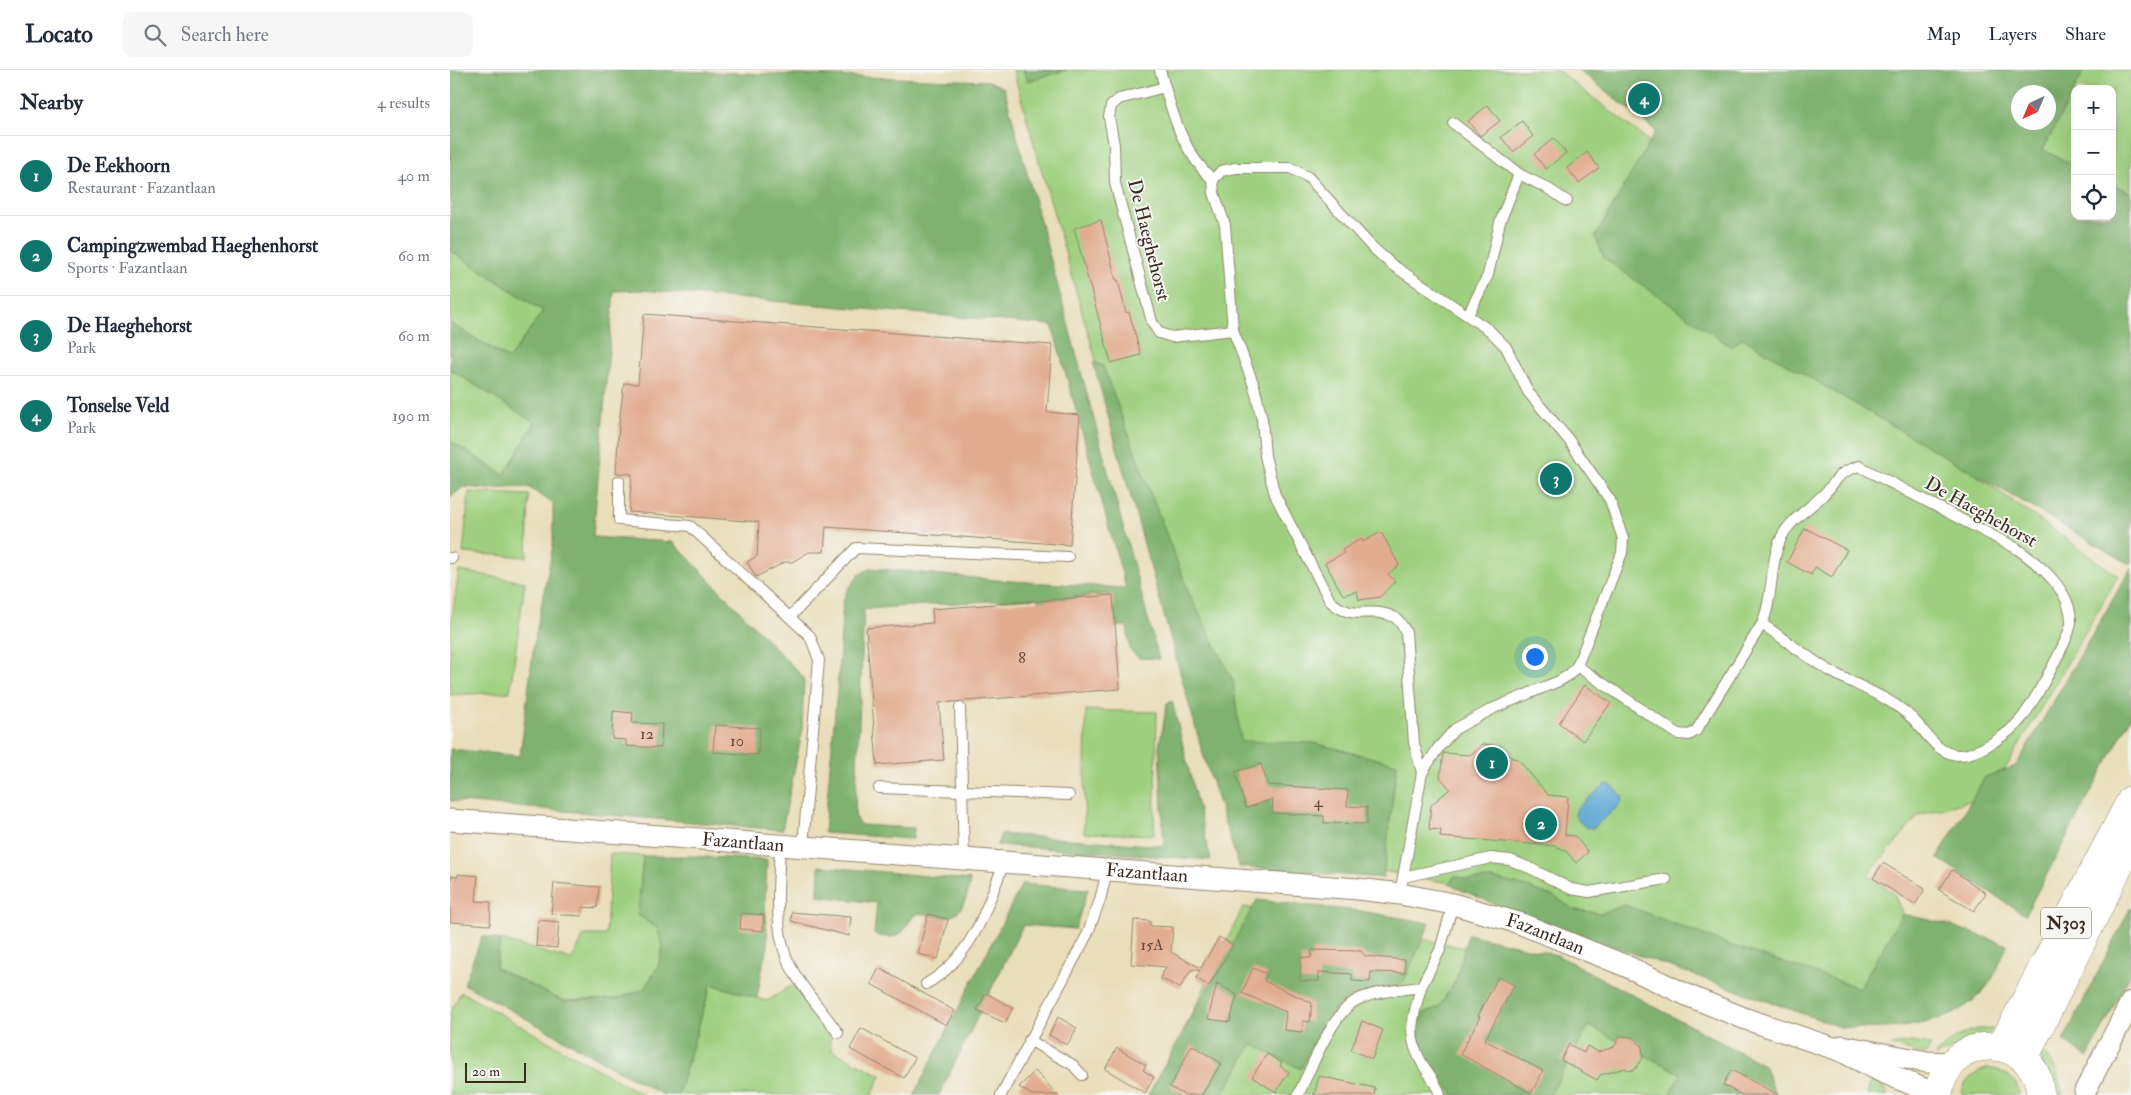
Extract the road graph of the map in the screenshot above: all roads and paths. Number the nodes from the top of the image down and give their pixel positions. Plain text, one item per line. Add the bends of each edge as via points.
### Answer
1 (1160, 70) edge
2 (1165, 86) junction
3 (1453, 123) dead end
4 (1519, 174) junction
5 (1214, 180) junction
6 (1567, 201) dead end
7 (1468, 315) junction
8 (1233, 330) junction
9 (618, 481) dead end
10 (1068, 557) dead end
11 (790, 617) junction
12 (1762, 624) junction
13 (1577, 666) junction
14 (960, 708) dead end
15 (1422, 773) junction
16 (879, 788) dead end
17 (962, 791) junction
18 (1069, 795) dead end
19 (2131, 800) edge
20 (450, 820) edge
21 (2131, 842) edge
22 (780, 844) junction
23 (804, 846) junction
24 (964, 859) junction
25 (1004, 862) junction
26 (1107, 871) junction
27 (1666, 879) dead end
28 (1402, 885) junction
29 (1453, 904) junction
30 (926, 984) dead end
31 (1421, 987) junction
32 (2131, 1002) edge
33 (838, 1033) dead end
34 (1029, 1040) junction
35 (1817, 1042) junction
36 (2013, 1053) junction
37 (1950, 1063) junction
38 (1082, 1075) dead end
39 (2085, 1091) dead end
40 (1000, 1095) edge
41 (1298, 1095) edge
42 (1440, 1095) edge
43 (1938, 1095) edge
44 (2040, 1095) edge

1 - 2 lane
2 - 5 lane via 1173,118 1187,149 1200,168
2 - 8 lane, De Haeghehorst via 1119,99 1111,106 1109,117 1115,183 1152,322 1159,333 1172,337
3 - 4 lane
4 - 6 lane
4 - 7 lane via 1500,222 1488,275
5 - 7 lane via 1222,171 1236,168 1290,168 1308,177 1391,264
5 - 8 lane via 1214,192 1225,224
7 - 13 lane via 1506,347 1528,392 1568,438 1610,500 1623,539 1622,553
8 - 15 lane via 1254,386 1275,496 1330,601 1339,610 1351,614 1378,612 1395,617 1406,632 1414,743
9 - 11 lane via 619,520 690,526
10 - 11 lane via 856,548
11 - 23 lane via 810,636 819,660
12 - 12 lane, De Haeghehorst via 1824,667 1893,703 1913,719 1936,746 1960,755 1999,740 2021,719 2064,645 2071,622 2067,602 2035,561 1859,466 1842,472 1786,531 1775,554 1768,609
12 - 13 lane, De Haeghehorst via 1696,731 1689,735 1678,734
13 - 15 lane via 1559,681 1454,729
14 - 17 lane
15 - 28 lane
16 - 17 lane
17 - 18 lane
17 - 24 lane
19 - 36 main road, N303
20 - 22 street, Fazantlaan
21 - 36 main road, N303
22 - 23 street, Fazantlaan
22 - 33 lane via 779,930 782,947 790,966
23 - 24 street, Fazantlaan
24 - 25 street, Fazantlaan
25 - 26 street, Fazantlaan
25 - 30 lane via 985,912 965,949 952,965
26 - 28 street, Fazantlaan via 1358,889
26 - 34 lane via 1087,935
27 - 28 lane via 1589,892 1571,889 1510,860 1491,858
28 - 29 street, Fazantlaan
29 - 31 lane via 1440,950
29 - 35 street, Fazantlaan via 1544,932 1690,996
31 - 41 lane via 1355,1001 1335,1022
31 - 42 lane via 1411,1026 1412,1039 1416,1054
32 - 39 street
34 - 38 lane via 1073,1065
34 - 40 lane
35 - 37 street, Fazantlaan via 1927,1062
35 - 43 street, Fazantlaan
36 - 37 main road via 1983,1046 1965,1052
36 - 44 main road via 2034,1073
37 - 43 main road via 1941,1079

